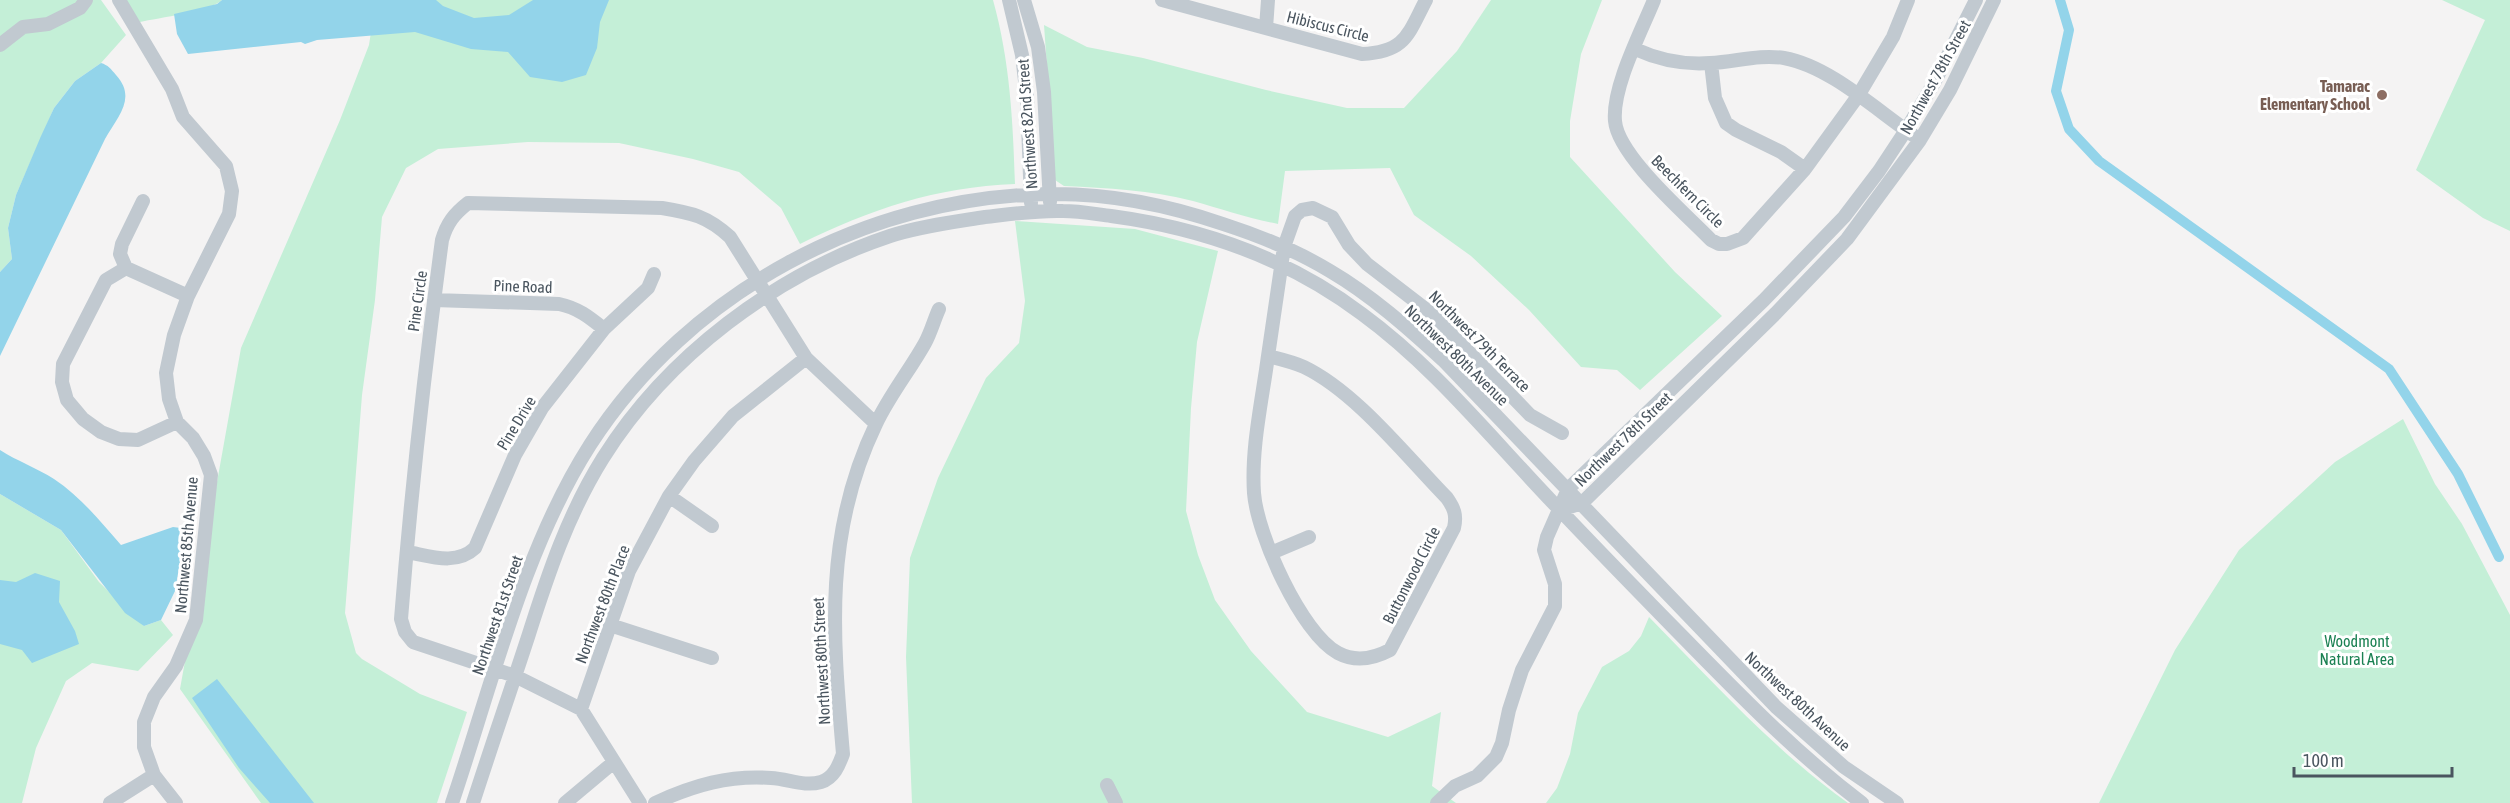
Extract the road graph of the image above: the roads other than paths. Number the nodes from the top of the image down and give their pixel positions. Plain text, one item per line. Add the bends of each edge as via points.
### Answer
1 (86, 0) edge
2 (119, 0) edge
3 (1009, 0) edge
4 (1024, 0) edge
5 (1162, 0) edge
6 (1268, 0) edge
7 (1426, 0) edge
8 (1654, 0) edge
9 (1908, 0) edge
10 (1976, 0) edge
11 (1994, 0) edge
12 (1266, 28) junction
13 (0, 45) edge
14 (1635, 49) junction
15 (1711, 63) junction
16 (1858, 96) junction
17 (1906, 130) junction
18 (1920, 140) junction
19 (1804, 169) junction
20 (1048, 194) junction
21 (1030, 195) junction
22 (143, 201) dead end
23 (1051, 211) junction
24 (1032, 212) junction
25 (1284, 247) junction
26 (1280, 265) junction
27 (126, 268) junction
28 (654, 274) dead end
29 (756, 280) junction
30 (188, 296) junction
31 (765, 297) junction
32 (434, 300) junction
33 (939, 309) dead end
34 (604, 329) junction
35 (1268, 356) junction
36 (806, 358) junction
37 (177, 422) junction
38 (876, 424) junction
39 (1562, 433) dead end
40 (591, 445) joint
41 (1568, 489) junction
42 (669, 496) junction
43 (1582, 503) junction
44 (1560, 510) junction
45 (712, 526) dead end
46 (1309, 537) dead end
47 (406, 552) junction
48 (1271, 553) junction
49 (610, 625) junction
50 (712, 658) dead end
51 (496, 670) junction
52 (515, 676) junction
53 (581, 709) junction
54 (614, 762) junction
55 (154, 774) junction
56 (1107, 785) dead end
57 (110, 803) edge
58 (176, 803) edge
59 (452, 803) edge
60 (473, 803) edge
61 (565, 803) edge
62 (640, 803) edge
63 (656, 803) edge
64 (1116, 803) edge
65 (1437, 803) edge
66 (1862, 803) edge
67 (1897, 803) edge

1 - 13 street via 80,8 48,24 23,27
2 - 30 street via 172,89 183,117 226,166 232,191 229,214
3 - 21 street, Northwest 82nd Street via 1022,54 1027,98
4 - 20 street, Northwest 82nd Street via 1038,47 1044,92
5 - 12 street, Hibiscus Circle
6 - 12 street
7 - 12 street, Hibiscus Circle via 1404,42 1379,53 1362,54
8 - 14 street, Beechfern Circle
9 - 16 street, Beechfern Circle via 1893,37
10 - 17 street, Northwest 78th Street
11 - 18 street, Northwest 78th Street via 1950,90
14 - 15 street via 1658,59
14 - 19 street, Beechfern Circle via 1619,86 1617,133 1635,162 1711,240 1727,244 1743,238
15 - 16 street via 1757,57 1798,61
15 - 19 street via 1715,98 1726,123
16 - 17 street
16 - 19 street, Beechfern Circle
17 - 18 street
17 - 41 street, Northwest 78th Street via 1851,208 1811,252
18 - 43 street, Northwest 78th Street via 1847,239 1816,273
20 - 21 street, Northwest 80th Avenue
20 - 23 street, Northwest 82nd Street
20 - 25 street, Northwest 80th Avenue via 1143,203 1184,212
21 - 24 street, Northwest 82nd Street
21 - 29 street, Northwest 80th Avenue via 938,207 882,221 813,249
22 - 27 street via 122,244 120,254
23 - 24 street, Northwest 80th Avenue
23 - 26 street, Northwest 80th Avenue via 1129,219 1190,231
24 - 31 street, Northwest 80th Avenue via 947,223 891,236 822,264
25 - 26 street, Northwest 79th Terrace
25 - 39 street, Northwest 79th Terrace via 1295,216 1302,210 1313,207 1332,217 1349,245 1367,264 1432,314 1530,415
25 - 41 street, Northwest 80th Avenue via 1330,271 1413,333
26 - 35 street, Buttonwood Circle
26 - 44 street, Northwest 80th Avenue via 1321,286 1400,344
27 - 30 street
27 - 37 street via 106,280 63,364 67,400 83,419 119,439 138,440
28 - 34 street, Pine Drive via 648,288
29 - 31 street, Pine Circle
29 - 32 street, Pine Circle via 730,237 713,221 691,212 468,203 446,226
29 - 40 street, Northwest 80th Avenue via 663,356
30 - 37 street via 166,373
31 - 36 street, Pine Circle
31 - 52 street, Northwest 80th Avenue via 719,328 690,355 636,413 606,454 578,501 556,553
32 - 34 street, Pine Road via 559,304 574,307
32 - 47 street, Pine Circle
33 - 38 street, Northwest 80th Street via 927,341
34 - 47 street, Pine Drive via 542,408 515,455 475,548 455,559
35 - 48 street, Buttonwood Circle via 1254,459 1254,495
35 - 48 street, Buttonwood Circle via 1302,366 1346,396 1446,498 1456,519 1397,639 1390,650 1377,657 1345,656 1318,638
36 - 38 street, Pine Circle
36 - 42 street, Northwest 80th Place via 733,416
37 - 55 street, Northwest 85th Avenue via 204,456 211,476 196,620 176,666 154,697 144,722 144,747
38 - 63 street, Northwest 80th Street via 841,526 834,584 843,754 837,770 824,781 808,784 774,778 712,781
40 - 51 street, Northwest 81st Street via 544,531
41 - 43 street, Northwest 80th Avenue
41 - 44 street, Northwest 78th Street
42 - 45 street
42 - 49 street, Northwest 80th Place via 629,571
43 - 44 street, Northwest 78th Street
43 - 67 street, Northwest 80th Avenue via 1776,707 1844,767
44 - 65 street via 1544,550 1555,584 1555,606 1522,670 1502,743 1496,757 1477,776 1455,786
44 - 66 street, Northwest 80th Avenue via 1777,733
46 - 48 street
47 - 51 street, Pine Circle via 401,619 405,632 413,642
49 - 50 street
49 - 53 street, Northwest 80th Place
51 - 52 street, Pine Circle
51 - 59 street, Northwest 81st Street
52 - 53 street, Pine Circle
52 - 60 street
53 - 54 street
54 - 61 street
54 - 62 street
55 - 57 street
55 - 58 street, Northwest 85th Avenue
56 - 64 street

